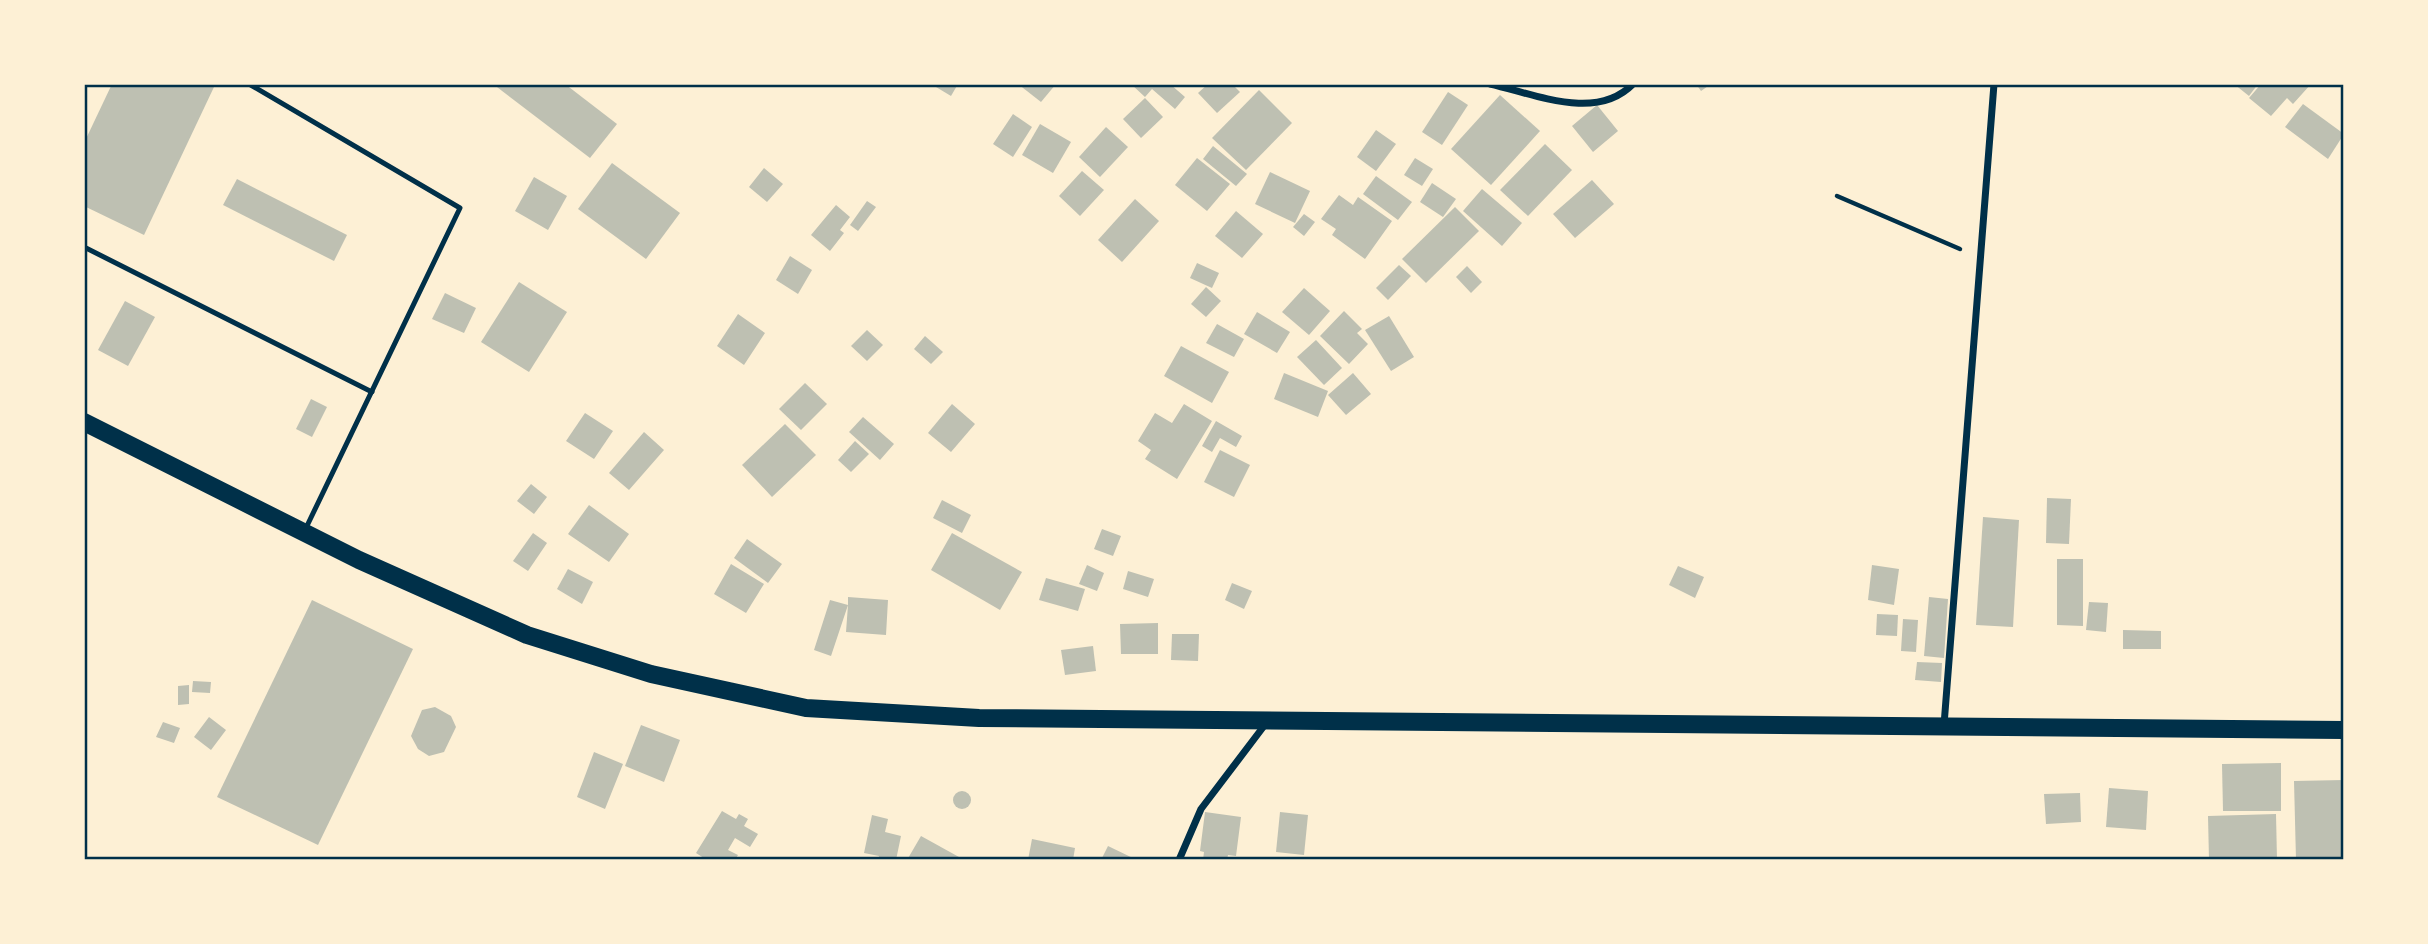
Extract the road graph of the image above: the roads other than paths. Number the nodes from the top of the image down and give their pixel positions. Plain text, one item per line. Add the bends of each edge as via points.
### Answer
1 (249, 84) edge
2 (1490, 84) edge
3 (1633, 84) edge
4 (1994, 84) edge
5 (84, 247) edge
6 (372, 392) junction
7 (84, 422) edge
8 (304, 532) junction
9 (1267, 722) junction
10 (1943, 728) junction
11 (2344, 730) edge
12 (1179, 860) edge

1 - 6 lane via 460,208
2 - 3 street via 1587,106 1622,96
4 - 10 street
5 - 6 lane
6 - 8 lane
7 - 8 main road
8 - 9 main road via 527,635 651,674 806,708 979,718
9 - 10 main road
9 - 12 street via 1201,809
10 - 11 main road

